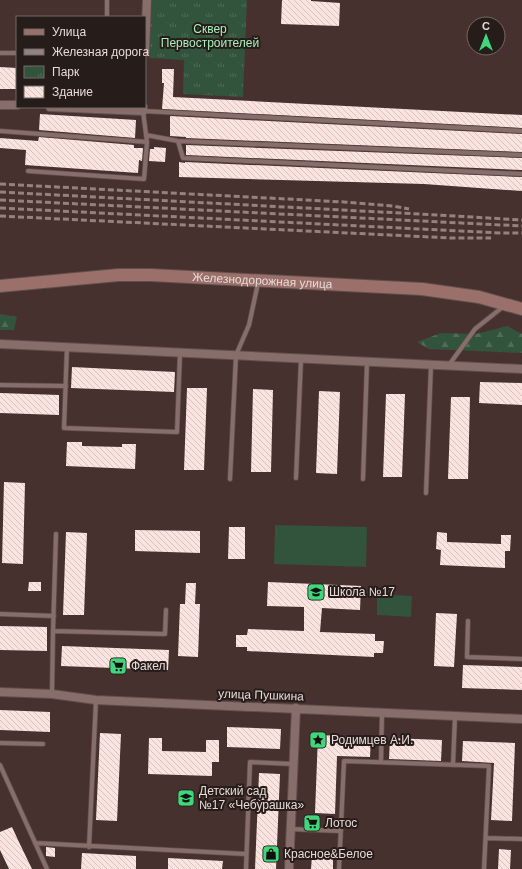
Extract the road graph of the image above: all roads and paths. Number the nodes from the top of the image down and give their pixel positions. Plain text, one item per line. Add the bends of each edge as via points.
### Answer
1 (107, 0) edge
2 (147, 0) edge
3 (107, 16) edge
4 (146, 26) edge
5 (0, 53) edge
6 (16, 53) edge
7 (0, 105) edge
8 (16, 105) edge
9 (102, 108) edge
10 (143, 109) edge
11 (0, 131) edge
12 (522, 131) edge
13 (146, 135) junction
14 (178, 140) junction
15 (147, 142) junction
16 (522, 155) edge
17 (28, 171) dead end
18 (522, 174) edge
19 (259, 281) junction
20 (0, 286) edge
21 (506, 305) junction
22 (522, 309) edge
23 (0, 344) edge
24 (67, 348) junction
25 (180, 353) junction
26 (236, 355) junction
27 (301, 359) junction
28 (367, 362) junction
29 (431, 365) junction
30 (449, 366) junction
31 (522, 369) edge
32 (0, 385) edge
33 (66, 386) junction
34 (296, 478) dead end
35 (230, 479) dead end
36 (363, 479) dead end
37 (426, 493) dead end
38 (56, 534) dead end
39 (166, 610) dead end
40 (0, 614) edge
41 (54, 616) junction
42 (468, 621) dead end
43 (53, 631) junction
44 (522, 659) edge
45 (0, 692) edge
46 (52, 694) junction
47 (96, 700) junction
48 (296, 708) junction
49 (382, 712) junction
50 (455, 716) junction
51 (522, 719) edge
52 (0, 743) edge
53 (42, 744) dead end
54 (381, 762) junction
55 (293, 764) junction
56 (0, 765) edge
57 (453, 765) junction
58 (290, 829) junction
59 (341, 831) junction
60 (486, 838) junction
61 (522, 839) edge
62 (35, 843) junction
63 (89, 847) junction
64 (246, 854) junction
65 (47, 869) edge
66 (246, 869) edge
67 (289, 869) edge
68 (339, 869) edge
69 (484, 869) edge

1 - 3 lane
2 - 4 street
5 - 6 lane
7 - 8 street
9 - 10 street
10 - 12 lane
10 - 13 lane
11 - 15 lane
13 - 14 lane
13 - 15 lane
14 - 16 lane
14 - 18 lane via 183,158
15 - 17 lane via 144,179
19 - 20 main road, Железнодорожная улица via 118,275
19 - 21 main road, Железнодорожная улица via 422,289 479,297
19 - 26 lane via 250,325
21 - 22 main road, Железнодорожная улица
21 - 30 lane via 475,329
23 - 24 street
24 - 25 street
24 - 33 lane
25 - 26 street
25 - 33 lane via 177,432 64,428
26 - 27 street
26 - 35 lane
27 - 28 street
27 - 34 lane
28 - 29 street
28 - 36 lane
29 - 30 street
29 - 37 lane
30 - 31 street
32 - 33 lane
38 - 41 lane
39 - 43 lane via 165,634
40 - 41 lane
41 - 43 lane
42 - 44 lane via 468,657
43 - 46 lane
45 - 46 street, улица Пушкина
46 - 47 street, улица Пушкина
47 - 48 street, улица Пушкина
47 - 63 lane
48 - 49 street, улица Пушкина
48 - 55 street
49 - 50 street, улица Пушкина
49 - 54 lane
50 - 51 street, улица Пушкина
50 - 57 lane
52 - 53 lane
54 - 57 lane
54 - 59 lane via 344,760
55 - 58 street
55 - 64 lane via 250,762
56 - 62 lane
57 - 60 lane via 489,766
58 - 59 lane
58 - 67 street
59 - 68 lane
60 - 61 lane
60 - 69 lane
62 - 63 lane
62 - 65 lane
63 - 64 lane
64 - 66 lane

